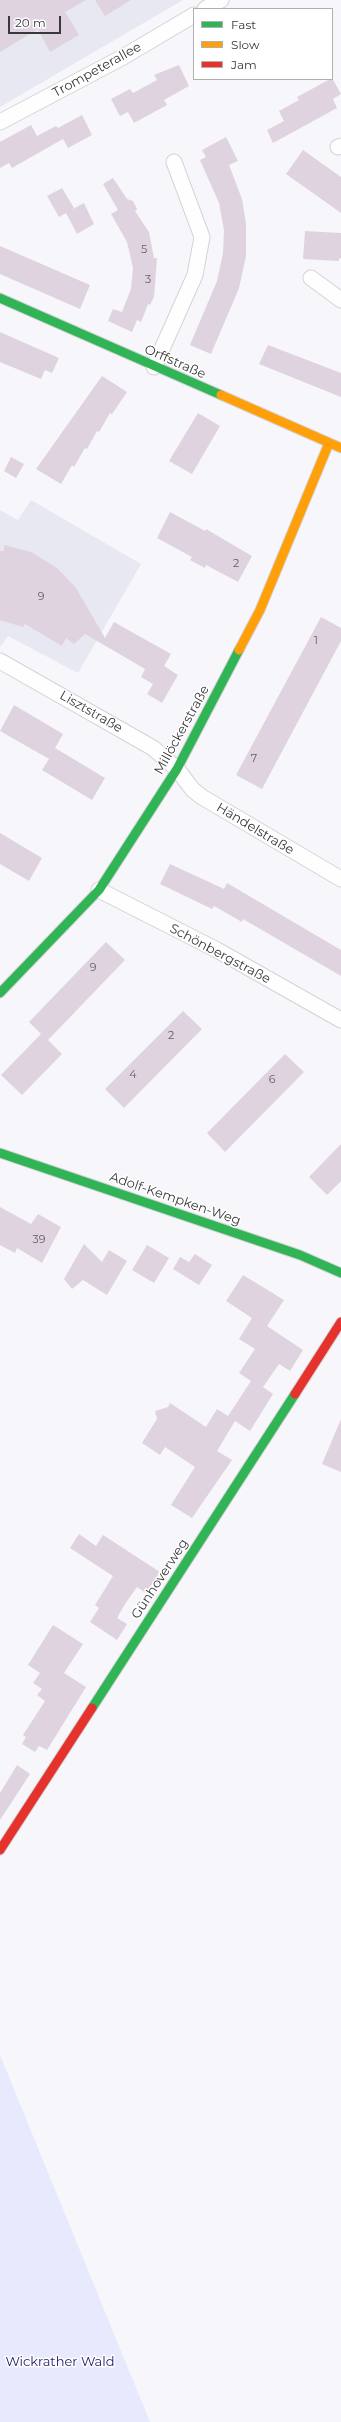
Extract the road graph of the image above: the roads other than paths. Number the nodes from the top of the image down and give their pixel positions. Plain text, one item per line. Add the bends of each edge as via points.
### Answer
1 (221, 0) edge
2 (207, 8) edge
3 (193, 16) edge
4 (0, 122) edge
5 (174, 162) dead end
6 (310, 278) dead end
7 (0, 298) edge
8 (341, 300) edge
9 (154, 367) junction
10 (329, 443) junction
11 (341, 448) edge
12 (0, 661) edge
13 (177, 769) junction
14 (341, 879) edge
15 (99, 890) junction
16 (0, 993) edge
17 (341, 1020) edge
18 (0, 1153) edge
19 (341, 1273) edge
20 (341, 1322) edge
21 (0, 1850) edge

1 - 2 street
3 - 4 street, Trompeterallee via 123,57
5 - 9 street via 202,237 195,275
6 - 8 street
7 - 9 street, Orffstraße
9 - 10 street, Orffstraße
10 - 11 street, Orffstraße
10 - 13 street, Millöckerstraße via 260,610
12 - 13 street, Lisztstraße via 153,748
13 - 14 street, Händelstraße via 193,790 202,797
13 - 15 street, Millöckerstraße
15 - 16 street, Millöckerstraße
15 - 17 street, Schönbergstraße via 221,953
18 - 19 street, Adolf-Kempken-Weg via 300,1255
20 - 21 street, Günhoverweg

